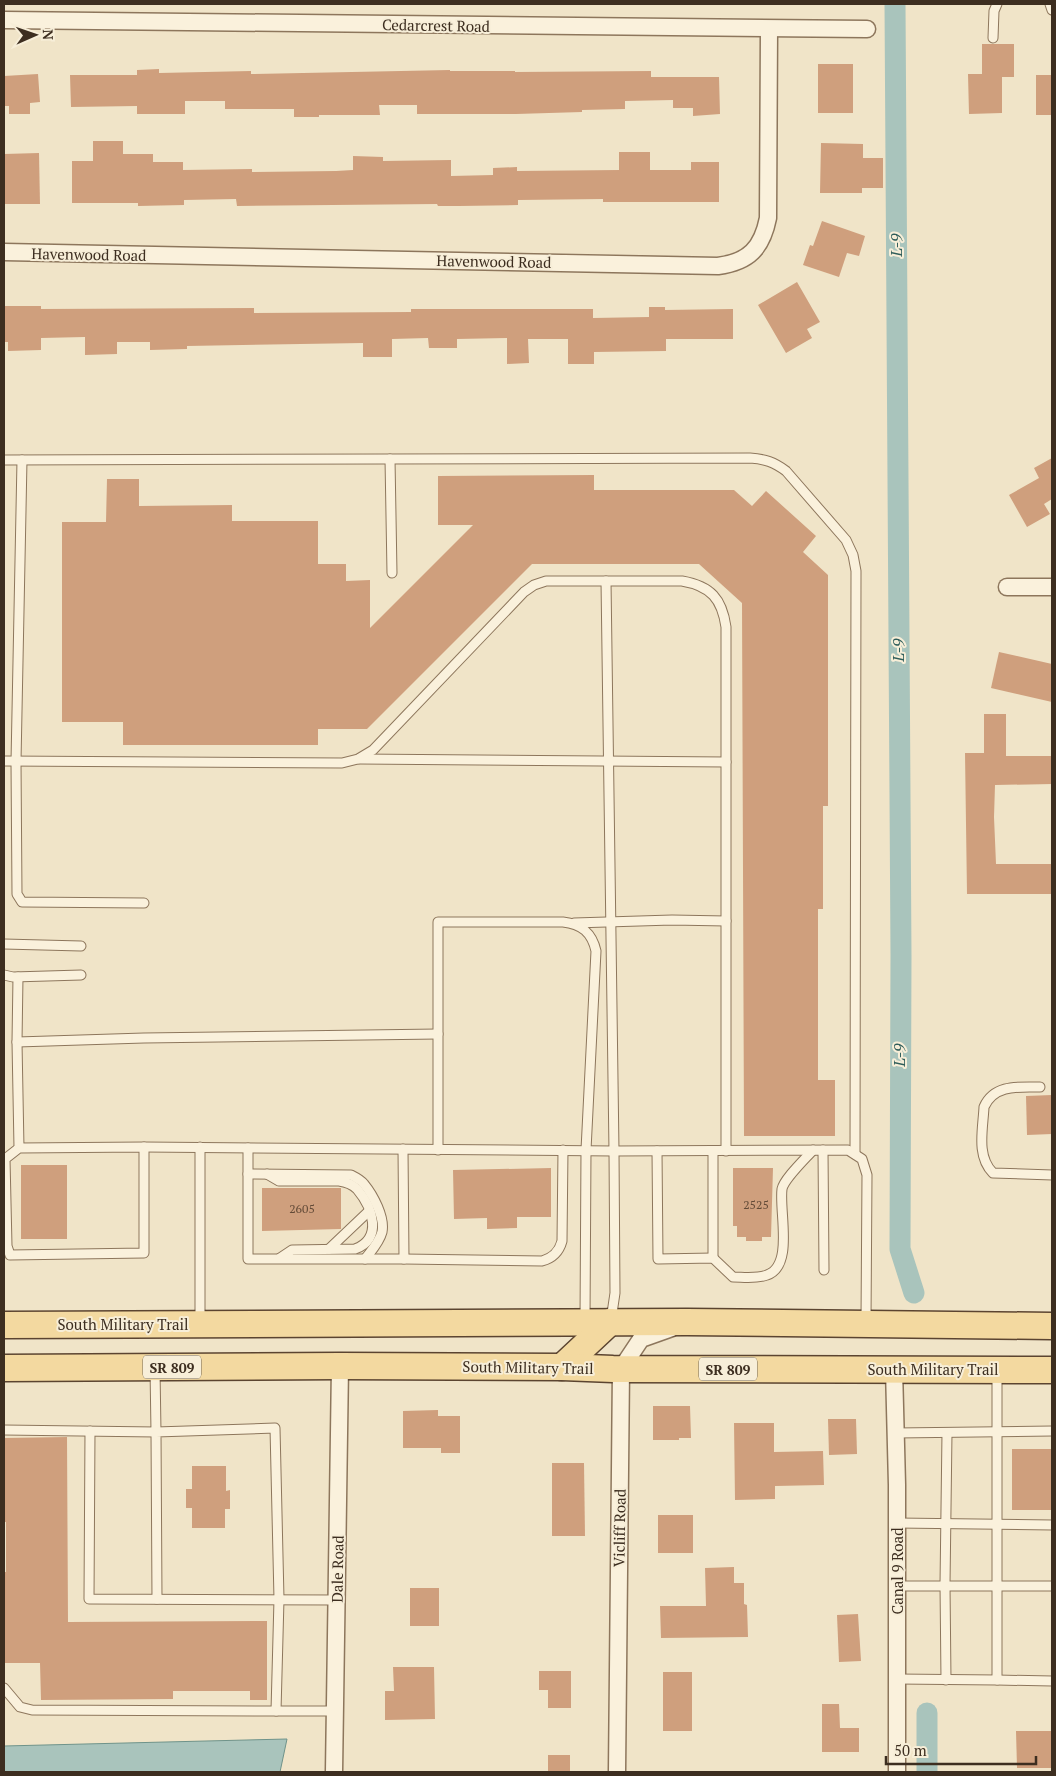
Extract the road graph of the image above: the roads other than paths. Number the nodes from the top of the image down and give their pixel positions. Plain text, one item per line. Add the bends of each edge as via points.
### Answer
1 (997, 4) edge
2 (1050, 4) edge
3 (1052, 10) edge
4 (4, 20) edge
5 (769, 29) junction
6 (867, 29) dead end
7 (993, 38) dead end
8 (4, 252) edge
9 (390, 459) junction
10 (4, 460) edge
11 (22, 460) junction
12 (392, 573) dead end
13 (606, 581) junction
14 (1008, 587) dead end
15 (1052, 587) edge
16 (358, 759) junction
17 (4, 761) edge
18 (609, 761) junction
19 (16, 762) junction
20 (726, 762) junction
21 (144, 903) dead end
22 (726, 921) junction
23 (611, 922) junction
24 (573, 923) junction
25 (4, 944) edge
26 (81, 946) dead end
27 (4, 975) edge
28 (82, 975) dead end
29 (18, 977) junction
30 (438, 1034) junction
31 (17, 1042) junction
32 (1040, 1087) dead end
33 (144, 1147) junction
34 (200, 1147) junction
35 (18, 1148) junction
36 (248, 1148) junction
37 (404, 1149) junction
38 (438, 1150) junction
39 (563, 1150) junction
40 (586, 1150) junction
41 (813, 1150) junction
42 (822, 1150) junction
43 (614, 1151) junction
44 (657, 1151) junction
45 (713, 1151) junction
46 (726, 1151) junction
47 (856, 1154) junction
48 (248, 1174) junction
49 (267, 1174) junction
50 (1052, 1174) edge
51 (369, 1211) junction
52 (329, 1249) junction
53 (713, 1258) junction
54 (280, 1259) junction
55 (364, 1259) junction
56 (404, 1259) junction
57 (824, 1270) dead end
58 (598, 1322) junction
59 (687, 1322) junction
60 (200, 1324) junction
61 (4, 1325) edge
62 (866, 1325) junction
63 (1052, 1326) edge
64 (1052, 1361) edge
65 (340, 1366) junction
66 (155, 1367) junction
67 (562, 1367) junction
68 (4, 1368) edge
69 (621, 1369) junction
70 (894, 1369) junction
71 (997, 1370) junction
72 (1024, 1370) junction
73 (1052, 1370) edge
74 (4, 1430) edge
75 (90, 1431) junction
76 (1052, 1431) edge
77 (156, 1432) junction
78 (948, 1432) junction
79 (996, 1432) junction
80 (896, 1434) junction
81 (897, 1523) junction
82 (945, 1524) junction
83 (996, 1524) junction
84 (1052, 1525) edge
85 (996, 1585) junction
86 (897, 1586) junction
87 (945, 1586) junction
88 (1052, 1586) edge
89 (157, 1599) junction
90 (279, 1600) junction
91 (337, 1600) junction
92 (897, 1679) junction
93 (946, 1680) junction
94 (996, 1680) junction
95 (1052, 1681) edge
96 (4, 1688) edge
97 (276, 1711) junction
98 (335, 1711) junction
99 (334, 1772) edge
100 (616, 1772) edge
101 (897, 1772) edge

1 - 7 lane
2 - 3 lane
4 - 5 street, Cedarcrest Road
5 - 6 street, Cedarcrest Road
5 - 8 street, Havenwood Road via 768,218 758,246 733,264
9 - 11 lane
9 - 12 lane
9 - 47 lane via 763,459 786,471 846,540 856,571
10 - 11 lane
11 - 19 lane
13 - 16 lane via 546,581 524,592 373,750
13 - 18 lane
13 - 20 lane via 696,583 718,600 726,627
14 - 15 street
16 - 18 lane
16 - 19 lane via 342,763
17 - 19 lane
18 - 20 lane
18 - 23 lane
19 - 21 lane via 17,894 22,902
20 - 22 lane
22 - 23 lane
22 - 46 lane
23 - 24 lane
23 - 43 lane
24 - 30 lane via 438,922
24 - 40 lane via 589,933 596,951
25 - 26 lane
27 - 29 lane
28 - 29 lane
29 - 31 lane
30 - 31 lane
30 - 38 lane
31 - 35 lane
32 - 50 lane via 1012,1086 996,1092 987,1100 984,1107 983,1159 993,1173
33 - 34 lane
33 - 35 lane
33 - 35 lane via 144,1253 10,1255 7,1246 5,1159
34 - 36 lane
34 - 60 lane
36 - 37 lane
36 - 48 lane
37 - 38 lane
37 - 56 lane
38 - 39 lane
39 - 40 lane
39 - 56 lane via 562,1241 549,1259
40 - 43 lane
40 - 58 lane
41 - 42 lane
41 - 46 lane
41 - 53 lane via 782,1188 782,1260 774,1271 762,1276 732,1277
42 - 47 lane via 848,1150
42 - 57 lane
43 - 44 lane
43 - 58 lane via 615,1293
44 - 45 lane
44 - 53 lane via 658,1259
45 - 46 lane
45 - 53 lane
47 - 62 lane via 862,1159 867,1175
48 - 49 lane
48 - 54 lane via 248,1259
49 - 51 lane via 279,1181 348,1183 357,1189
49 - 55 lane via 351,1175 363,1182 382,1221 382,1232 376,1245
51 - 52 lane
51 - 52 lane via 374,1223 369,1240 355,1249
52 - 54 lane via 292,1250
54 - 55 lane
55 - 56 lane
58 - 59 main road, South Military Trail
58 - 60 main road, South Military Trail
58 - 67 main road
59 - 62 main road, South Military Trail
59 - 69 street via 641,1339
60 - 61 main road, South Military Trail
62 - 63 main road, South Military Trail
64 - 72 main road
65 - 66 main road, South Military Trail / SR 809
65 - 67 main road, South Military Trail / SR 809
65 - 91 street, Dale Road
66 - 68 main road, South Military Trail / SR 809
66 - 77 lane
67 - 69 main road, South Military Trail / SR 809
69 - 70 main road, South Military Trail / SR 809
69 - 100 street, Vicliff Road
70 - 71 main road, South Military Trail / SR 809
70 - 80 street, Canal 9 Road
71 - 72 main road, South Military Trail / SR 809
71 - 79 lane
72 - 73 main road, South Military Trail / SR 809
74 - 75 lane
75 - 77 lane
75 - 89 lane via 89,1599
76 - 79 lane
77 - 89 lane
77 - 90 lane via 275,1428
78 - 79 lane
78 - 80 lane
78 - 82 lane
79 - 83 lane
80 - 81 street, Canal 9 Road
81 - 82 lane
81 - 86 street, Canal 9 Road
82 - 83 lane
82 - 87 lane
83 - 84 lane
83 - 85 lane
85 - 87 lane
85 - 88 lane
85 - 94 lane
86 - 87 lane
86 - 92 street, Canal 9 Road
87 - 93 lane
89 - 90 lane
90 - 91 lane
90 - 97 lane
91 - 98 street, Dale Road
92 - 93 lane
92 - 101 street, Canal 9 Road
93 - 94 lane
94 - 95 lane
96 - 97 lane via 20,1706 32,1710
97 - 98 lane
98 - 99 street, Dale Road

